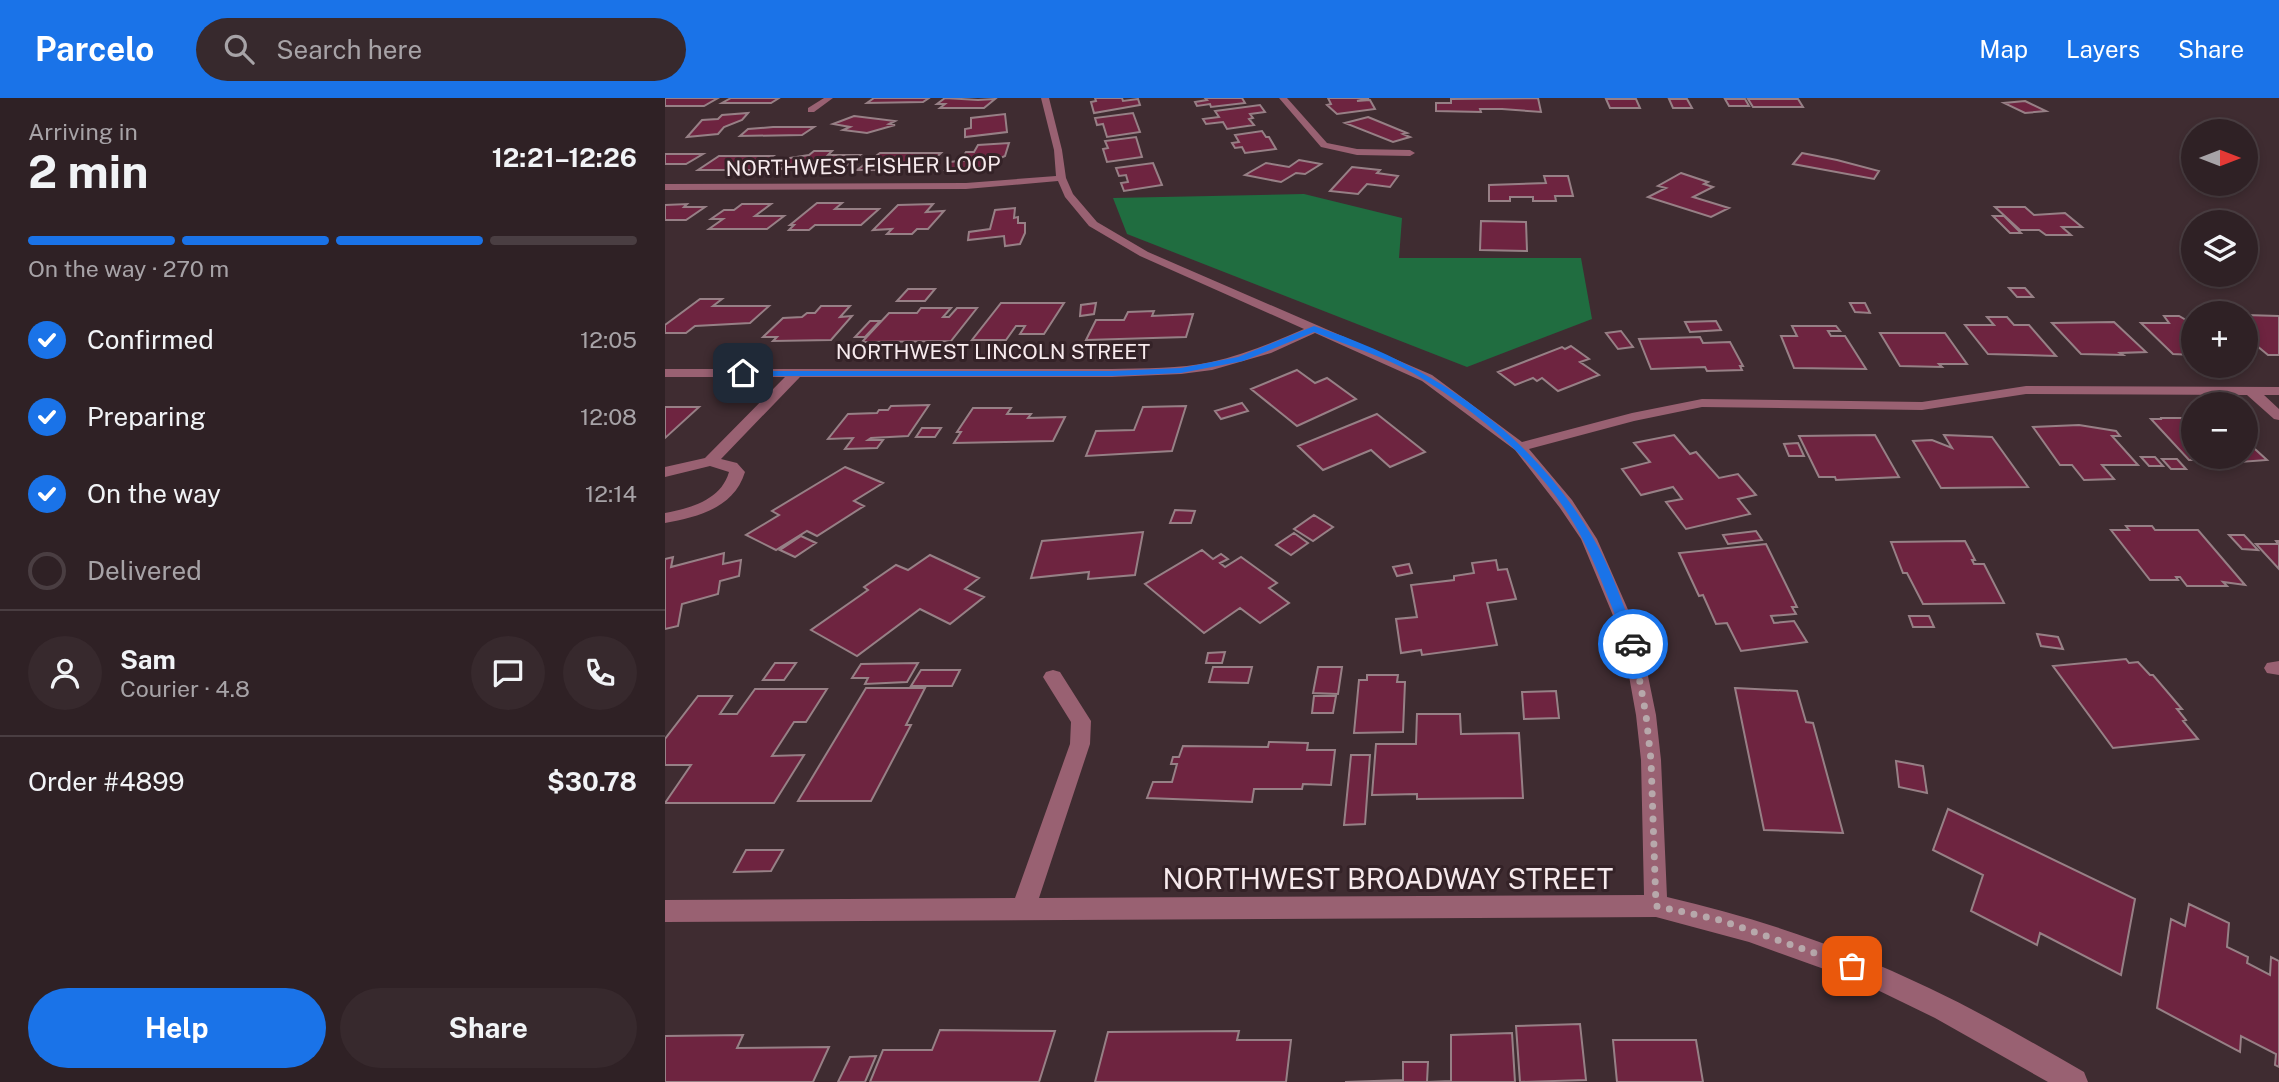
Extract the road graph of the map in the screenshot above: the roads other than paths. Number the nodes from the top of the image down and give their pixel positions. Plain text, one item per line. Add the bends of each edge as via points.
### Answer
1 (829, 98) edge
2 (1045, 98) edge
3 (1283, 98) edge
4 (811, 110) dead end
5 (1410, 153) dead end
6 (1061, 178) junction
7 (665, 187) edge
8 (1314, 329) junction
9 (665, 373) edge
10 (795, 374) junction
11 (2251, 391) junction
12 (2279, 391) edge
13 (2279, 416) edge
14 (1520, 447) junction
15 (709, 461) junction
16 (665, 472) edge
17 (665, 518) edge
18 (1053, 677) dead end
19 (1656, 906) junction
20 (1023, 910) junction
21 (665, 911) edge
22 (2074, 1082) edge

1 - 4 street
2 - 6 street
3 - 5 street via 1324,145 1357,152
6 - 7 street, NORTHWEST FISHER LOOP via 966,186
6 - 8 street via 1082,214 1108,234
8 - 10 street, NORTHWEST LINCOLN STREET via 1240,359 1181,370
8 - 14 street via 1420,374
9 - 10 street, NORTHWEST LINCOLN STREET
10 - 15 street
11 - 12 street
11 - 13 street
11 - 14 street via 2026,390 1922,405 1702,402
14 - 19 street via 1588,539 1631,637 1651,760
15 - 16 street
15 - 17 street via 733,466 736,480 730,489 703,507
18 - 20 street via 1081,721 1080,744
19 - 20 street, NORTHWEST BROADWAY STREET
19 - 22 street, NORTHWEST BROADWAY STREET via 1720,920 1827,956 1902,988
20 - 21 street, NORTHWEST BROADWAY STREET

